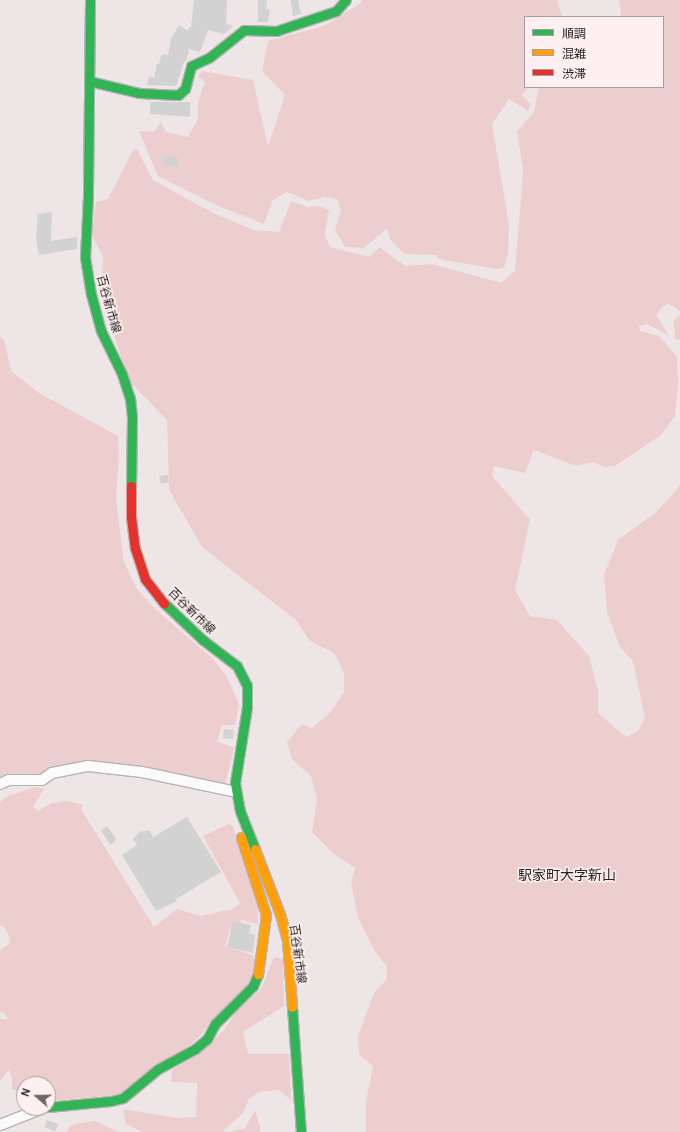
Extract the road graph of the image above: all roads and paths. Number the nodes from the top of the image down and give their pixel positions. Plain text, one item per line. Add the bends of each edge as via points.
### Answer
1 (90, 0) edge
2 (346, 0) edge
3 (89, 81) junction
4 (0, 784) edge
5 (236, 792) junction
6 (245, 824) junction
7 (56, 1105) edge
8 (23, 1116) edge
9 (0, 1125) edge
10 (301, 1132) edge

1 - 3 main road, 百谷新市線
2 - 3 main road via 336,11 276,31 244,30 233,36 210,58 191,66 186,89 178,95 139,93
3 - 5 main road, 百谷新市線 via 85,257 101,331 122,374 130,398 131,517 135,548 145,579 170,610 237,666 247,686 247,707 235,783
4 - 5 street via 9,780 42,780 52,773 88,766 142,772
5 - 6 main road, 百谷新市線
6 - 7 main road via 240,835 266,915 260,970 253,986 215,1024 207,1039 195,1049 158,1069 123,1098
6 - 10 main road, 百谷新市線 via 280,914 287,940
8 - 9 street

